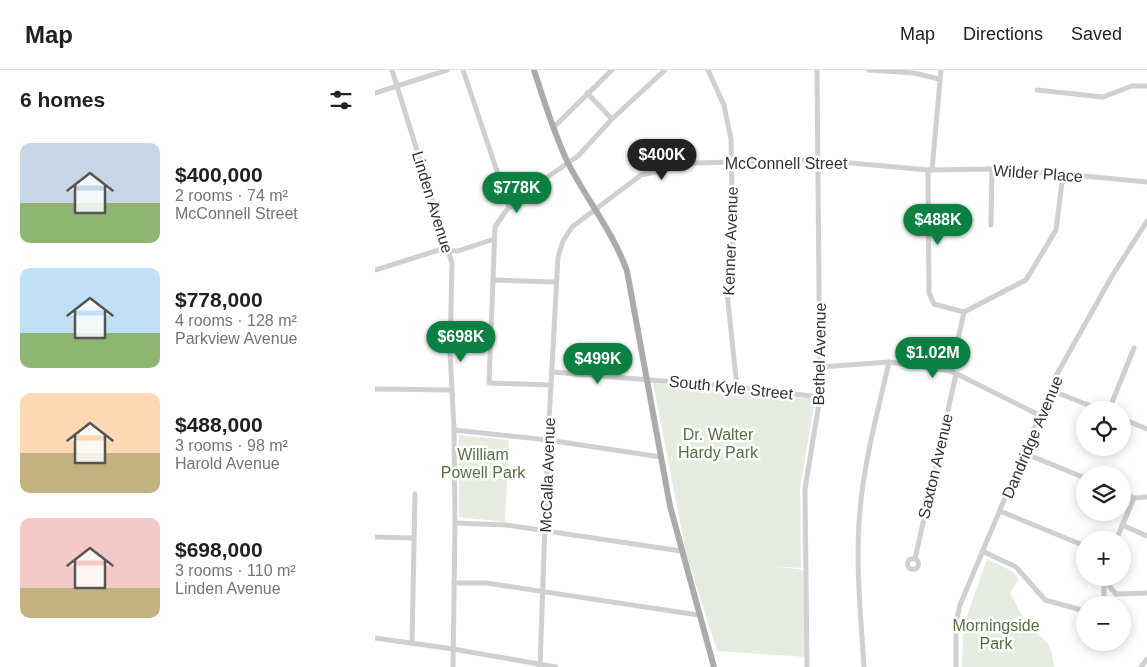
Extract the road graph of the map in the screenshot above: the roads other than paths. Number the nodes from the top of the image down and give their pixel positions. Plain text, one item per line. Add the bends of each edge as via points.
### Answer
1 (392, 70) edge
2 (447, 70) edge
3 (463, 70) edge
4 (534, 70) edge
5 (611, 70) edge
6 (665, 70) edge
7 (708, 70) edge
8 (817, 70) edge
9 (869, 70) edge
10 (941, 70) edge
11 (915, 72) edge
12 (939, 79) junction
13 (397, 86) junction
14 (1147, 86) edge
15 (1037, 90) dead end
16 (587, 92) junction
17 (375, 93) edge
18 (612, 119) junction
19 (553, 128) junction
20 (819, 160) junction
21 (732, 161) junction
22 (569, 164) junction
23 (930, 170) junction
24 (992, 170) junction
25 (1063, 174) junction
26 (1147, 182) edge
27 (509, 207) junction
28 (596, 208) junction
29 (1147, 221) edge
30 (991, 225) dead end
31 (494, 238) junction
32 (449, 250) junction
33 (375, 270) edge
34 (494, 280) junction
35 (556, 282) junction
36 (964, 312) junction
37 (1134, 348) dead end
38 (889, 362) junction
39 (820, 367) junction
40 (553, 372) junction
41 (954, 372) junction
42 (645, 378) junction
43 (551, 385) junction
44 (737, 386) junction
45 (375, 389) edge
46 (452, 390) junction
47 (1050, 390) junction
48 (821, 398) junction
49 (1078, 401) edge
50 (1113, 401) edge
51 (1039, 415) junction
52 (1131, 422) edge
53 (1147, 429) edge
54 (454, 430) junction
55 (548, 440) junction
56 (1025, 453) junction
57 (661, 457) junction
58 (1076, 474) edge
59 (415, 494) dead end
60 (1131, 497) edge
61 (1147, 497) edge
62 (1134, 498) junction
63 (1000, 512) junction
64 (455, 523) junction
65 (1122, 526) junction
66 (1120, 531) edge
67 (545, 532) junction
68 (1147, 536) edge
69 (375, 537) edge
70 (415, 538) junction
71 (1076, 542) edge
72 (681, 551) junction
73 (982, 551) junction
74 (915, 559) dead end
75 (454, 582) junction
76 (1109, 586) edge
77 (544, 591) junction
78 (1147, 593) edge
79 (1076, 609) edge
80 (698, 615) junction
81 (375, 638) edge
82 (411, 643) junction
83 (453, 649) junction
84 (1147, 659) edge
85 (541, 666) edge
86 (453, 667) edge
87 (556, 667) edge
88 (714, 667) edge
89 (807, 667) edge
90 (865, 667) edge
91 (955, 667) edge
92 (1141, 667) edge

1 - 13 street, Linden Avenue
2 - 13 street
3 - 27 street
4 - 19 main road
5 - 16 street
6 - 18 street
7 - 21 street, Kenner Avenue via 725,111
8 - 20 street, Bethel Avenue
9 - 11 street
10 - 12 street
11 - 12 street
12 - 23 street
13 - 17 street
13 - 32 street, Linden Avenue
14 - 15 street via 1132,86 1103,97
16 - 18 street
16 - 19 street
18 - 22 street
19 - 22 main road
20 - 21 street, McConnell Street
20 - 23 street, McConnell Street
20 - 39 street, Bethel Avenue
21 - 28 street, McConnell Street via 696,163 641,175
21 - 44 street, Kenner Avenue via 733,247 727,293
22 - 27 street via 536,183
22 - 28 main road
23 - 24 street, Wilder Place
23 - 36 street via 929,293 934,304
24 - 25 street, Wilder Place
24 - 30 street
25 - 26 street, Wilder Place
25 - 36 street via 1056,230 1026,280
27 - 31 street via 497,222
28 - 35 street, McCalla Avenue via 567,233 559,252
28 - 42 main road via 627,271
29 - 47 street, Dandridge Avenue via 1112,276
31 - 32 street via 458,251
31 - 34 street
32 - 33 street via 439,250
32 - 46 street, Linden Avenue via 452,267
34 - 35 street
34 - 43 street via 489,384
35 - 40 street, McCalla Avenue
36 - 41 street, Saxton Avenue
37 - 50 street
38 - 39 street
38 - 41 street
38 - 90 street via 869,450 860,511 859,559
39 - 48 street, Bethel Avenue
40 - 42 street, South Kyle Street
40 - 43 street, McCalla Avenue
41 - 51 street
41 - 74 street, Saxton Avenue
42 - 44 street, South Kyle Street
42 - 57 main road
43 - 55 street, McCalla Avenue
44 - 48 street, South Kyle Street
45 - 46 street
46 - 54 street, Linden Avenue
47 - 49 street
47 - 51 street, Dandridge Avenue
48 - 89 street, Bethel Avenue via 805,489
51 - 56 street, Dandridge Avenue
52 - 53 street
54 - 55 street
54 - 64 street, Linden Avenue
55 - 57 street
55 - 67 street, McCalla Avenue
56 - 58 street
56 - 63 street, Dandridge Avenue
57 - 72 main road
59 - 70 street
60 - 62 street
61 - 62 street
62 - 65 street
63 - 71 street
63 - 73 street, Dandridge Avenue
64 - 67 street via 506,525
64 - 75 street, Linden Avenue
65 - 66 street
65 - 68 street
67 - 72 street
67 - 77 street, McCalla Avenue
69 - 70 street
70 - 82 street
72 - 80 main road
73 - 79 street via 1013,564 1045,600
73 - 91 street, Dandridge Avenue via 960,604
75 - 77 street
75 - 83 street, Linden Avenue
76 - 78 street via 1116,594
77 - 80 street
77 - 85 street, McCalla Avenue
80 - 88 main road
81 - 82 street
82 - 83 street
83 - 85 street
83 - 86 street, Linden Avenue
84 - 92 street
85 - 87 street

